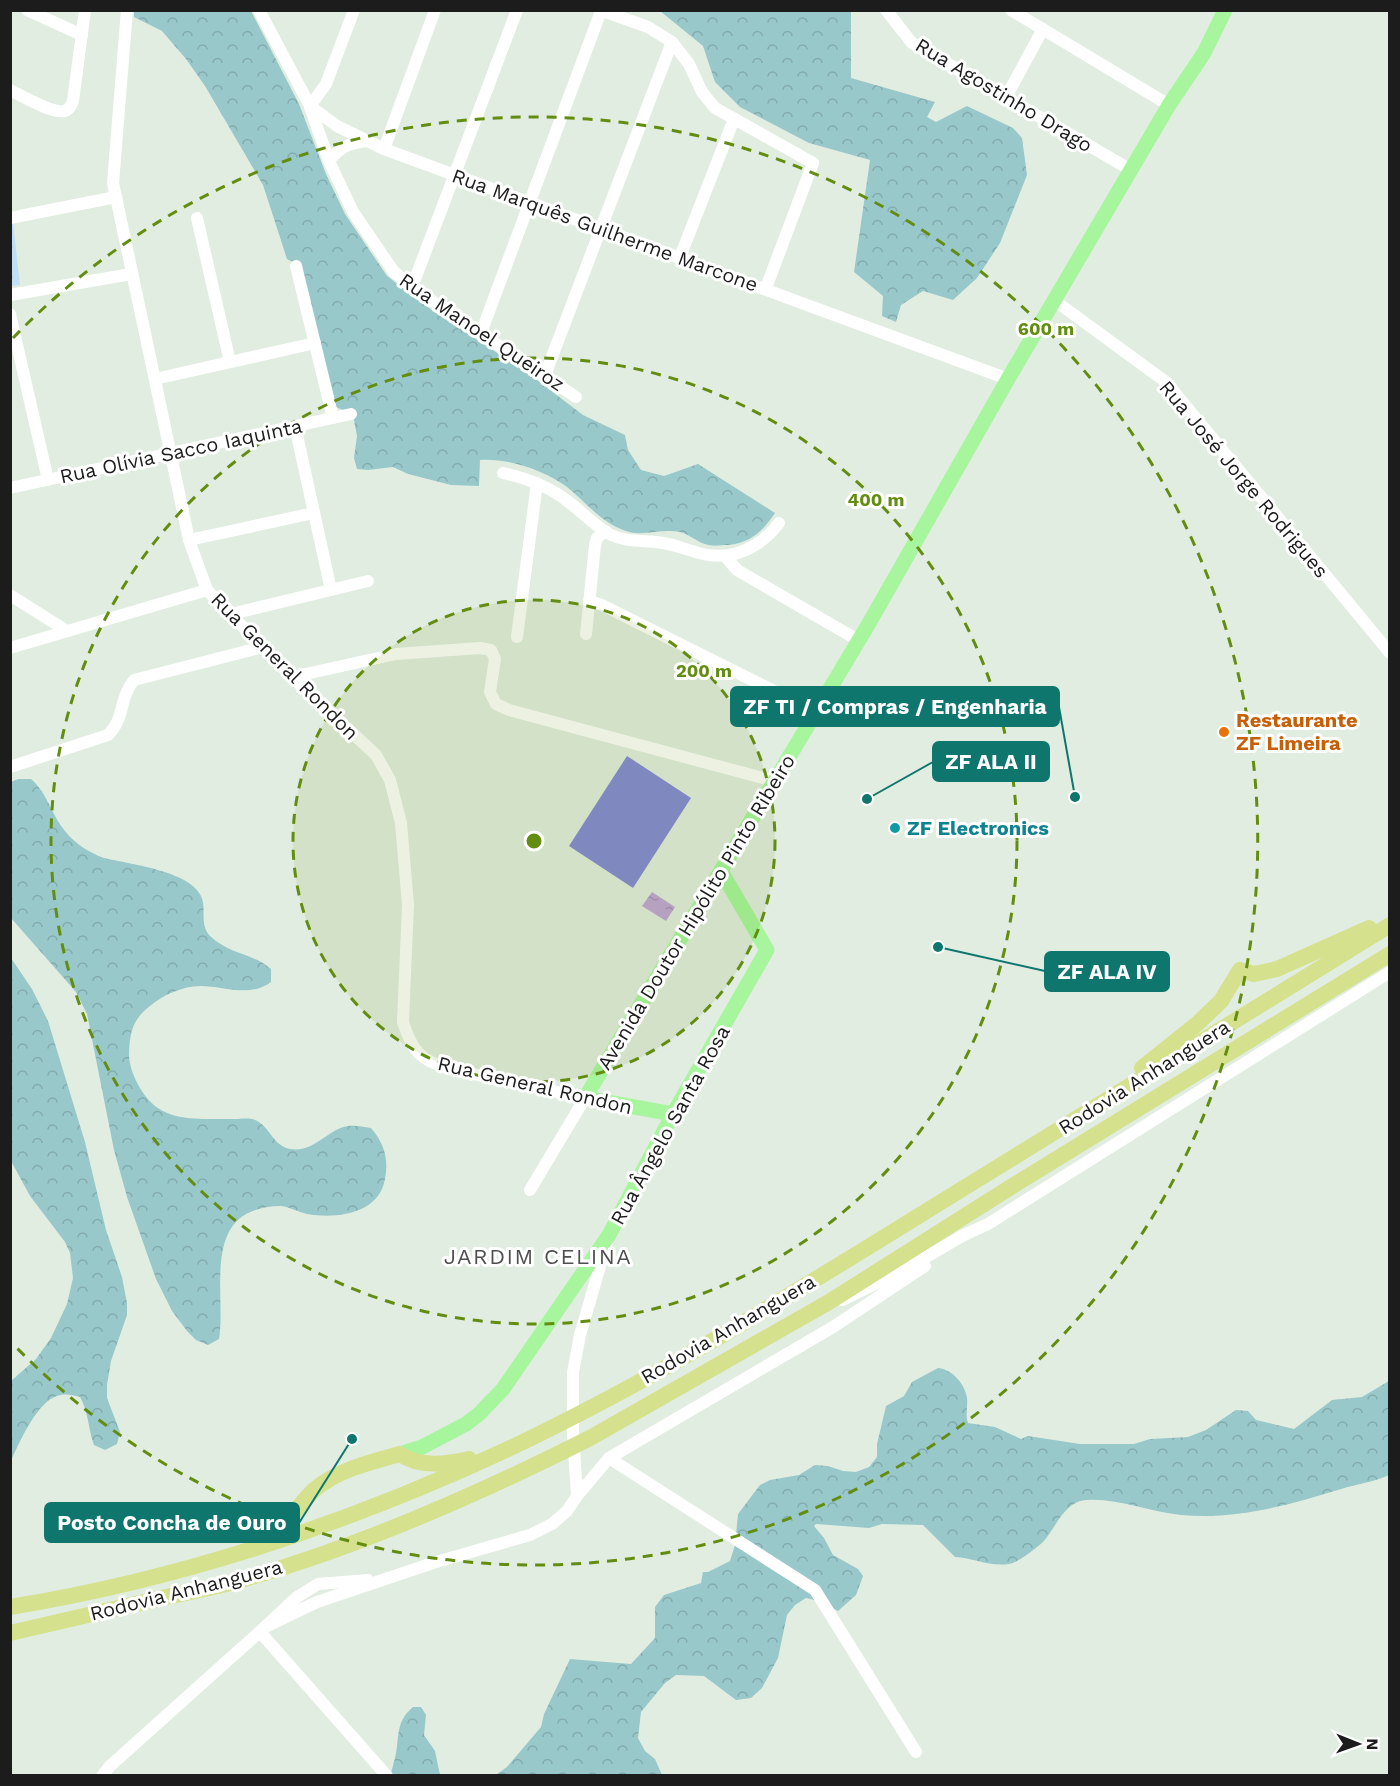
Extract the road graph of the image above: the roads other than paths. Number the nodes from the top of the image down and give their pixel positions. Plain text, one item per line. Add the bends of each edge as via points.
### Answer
1 (27, 10) edge
2 (85, 10) edge
3 (127, 10) edge
4 (354, 10) edge
5 (435, 10) edge
6 (517, 10) edge
7 (886, 10) edge
8 (1011, 10) edge
9 (1218, 10) edge
10 (1225, 10) edge
11 (601, 11) edge
12 (262, 12) edge
13 (1042, 29) junction
14 (82, 35) junction
15 (672, 42) junction
16 (1189, 74) junction
17 (10, 90) edge
18 (1006, 97) junction
19 (1169, 105) junction
20 (310, 106) junction
21 (734, 119) junction
22 (367, 141) junction
23 (384, 149) junction
24 (329, 161) junction
25 (1131, 170) junction
26 (455, 175) junction
27 (116, 197) junction
28 (530, 202) junction
29 (10, 218) edge
30 (197, 218) dead end
31 (601, 228) junction
32 (680, 257) junction
33 (296, 266) dead end
34 (131, 274) junction
35 (412, 287) junction
36 (765, 288) junction
37 (10, 295) edge
38 (1054, 300) junction
39 (10, 314) edge
40 (481, 333) junction
41 (315, 343) junction
42 (230, 362) junction
43 (545, 375) junction
44 (155, 379) junction
45 (1008, 379) junction
46 (576, 397) dead end
47 (351, 414) dead end
48 (333, 418) junction
49 (295, 426) junction
50 (171, 453) junction
51 (502, 473) dead end
52 (48, 480) junction
53 (537, 483) junction
54 (10, 488) edge
55 (314, 513) junction
56 (779, 523) dead end
57 (605, 531) junction
58 (189, 540) junction
59 (725, 556) junction
60 (368, 581) dead end
61 (207, 590) junction
62 (331, 590) junction
63 (10, 596) edge
64 (589, 601) junction
65 (231, 614) junction
66 (67, 631) junction
67 (586, 634) dead end
68 (517, 637) dead end
69 (858, 640) junction
70 (263, 647) junction
71 (10, 648) edge
72 (1389, 653) edge
73 (292, 677) junction
74 (816, 712) junction
75 (10, 767) edge
76 (774, 781) junction
77 (721, 870) junction
78 (1389, 919) edge
79 (1389, 925) edge
80 (1389, 954) edge
81 (1389, 972) edge
82 (585, 1098) junction
83 (673, 1114) junction
84 (1078, 1117) junction
85 (530, 1190) dead end
86 (988, 1224) junction
87 (609, 1235) junction
88 (829, 1302) junction
89 (508, 1449) junction
90 (400, 1454) junction
91 (609, 1458) junction
92 (578, 1496) junction
93 (220, 1559) junction
94 (390, 1578) junction
95 (314, 1586) junction
96 (319, 1601) junction
97 (10, 1607) edge
98 (263, 1630) junction
99 (10, 1633) edge
100 (916, 1752) dead end
101 (102, 1776) edge
102 (387, 1776) edge

1 - 14 street
2 - 14 street
3 - 27 street, Rua General Rondon via 113,183
4 - 20 street via 326,84
5 - 23 street
6 - 26 street
7 - 18 street, Rua Agostinho Drago via 912,43
8 - 13 street
9 - 16 main road, Avenida Doutor Hipólito Pinto Ribeiro
10 - 16 main road, Avenida Doutor Hipólito Pinto Ribeiro
11 - 15 street via 648,27
11 - 28 street
12 - 20 street, Rua Marquês Guilherme Marcone
13 - 18 street
13 - 19 street
14 - 17 street via 70,108 63,112 54,110
15 - 21 street via 689,64 702,92 715,108
15 - 31 street
16 - 19 main road, Avenida Doutor Hipólito Pinto Ribeiro
18 - 25 street, Rua Agostinho Drago
19 - 25 main road, Avenida Doutor Hipólito Pinto Ribeiro
20 - 22 street, Rua Marquês Guilherme Marcone
20 - 24 street, Rua Manoel Queiroz
21 - 32 street
21 - 36 street via 813,163
22 - 23 street, Rua Marquês Guilherme Marcone
22 - 24 street via 339,149
23 - 26 street, Rua Marquês Guilherme Marcone
24 - 35 street, Rua Manoel Queiroz via 353,212 394,272
25 - 38 main road, Avenida Doutor Hipólito Pinto Ribeiro
26 - 28 street, Rua Marquês Guilherme Marcone
26 - 35 street
27 - 29 street
27 - 34 street, Rua General Rondon
28 - 31 street, Rua Marquês Guilherme Marcone
28 - 40 street
30 - 42 street
31 - 32 street, Rua Marquês Guilherme Marcone
31 - 43 street
32 - 36 street, Rua Marquês Guilherme Marcone
33 - 41 street
34 - 37 street
34 - 44 street, Rua General Rondon
35 - 40 street, Rua Manoel Queiroz
36 - 45 street, Rua Marquês Guilherme Marcone
38 - 45 main road, Avenida Doutor Hipólito Pinto Ribeiro
38 - 72 street, Rua José Jorge Rodrigues via 1166,382
39 - 52 street
40 - 43 street, Rua Manoel Queiroz
41 - 42 street
41 - 48 street
42 - 44 street
43 - 46 street, Rua Manoel Queiroz
44 - 50 street, Rua General Rondon
45 - 69 main road, Avenida Doutor Hipólito Pinto Ribeiro
47 - 48 street, Rua Olívia Sacco Iaquinta
48 - 49 street, Rua Olívia Sacco Iaquinta
49 - 50 street, Rua Olívia Sacco Iaquinta
49 - 55 street
50 - 52 street, Rua Olívia Sacco Iaquinta
50 - 58 street, Rua General Rondon
51 - 53 street
52 - 54 street, Rua Olívia Sacco Iaquinta
53 - 57 street via 564,498
53 - 68 street
55 - 58 street
55 - 62 street
56 - 59 street via 756,545
57 - 59 street via 624,540 664,543
57 - 64 street via 597,537 595,545
58 - 61 street, Rua General Rondon
59 - 69 street via 737,570
60 - 62 street
61 - 65 street, Rua General Rondon
61 - 66 street
62 - 65 street
63 - 66 street
64 - 67 street
64 - 74 street
65 - 70 street, Rua General Rondon
66 - 71 street
69 - 74 main road, Avenida Doutor Hipólito Pinto Ribeiro
70 - 73 street, Rua General Rondon
70 - 75 street via 134,680 127,689 117,726 108,735
73 - 76 street via 396,654 490,650 495,659 490,692 496,704 509,710
73 - 82 street, Rua General Rondon via 375,755 390,780 401,824 408,905 403,1022 417,1053 432,1064 450,1069
74 - 76 main road, Avenida Doutor Hipólito Pinto Ribeiro
76 - 77 main road, Avenida Doutor Hipólito Pinto Ribeiro
77 - 82 main road, Avenida Doutor Hipólito Pinto Ribeiro
77 - 83 main road, Rua Ângelo Santa Rosa via 767,950
78 - 84 highway via 1277,969 1254,974 1240,970 1221,1001 1205,1017
79 - 84 highway, Rodovia Anhanguera
80 - 88 highway, Rodovia Anhanguera
81 - 86 street
82 - 83 main road, Rua General Rondon
82 - 85 street, Avenida Doutor Hipólito Pinto Ribeiro
83 - 87 main road, Rua Ângelo Santa Rosa
84 - 89 highway, Rodovia Anhanguera via 759,1315
86 - 88 street via 847,1300
86 - 91 street via 962,1245 833,1327
87 - 90 main road, Rua Ângelo Santa Rosa via 510,1380 488,1405 466,1424
87 - 92 street via 573,1372
88 - 99 highway, Rodovia Anhanguera via 559,1454 387,1529 240,1580
89 - 90 highway via 440,1463 415,1462
89 - 93 highway, Rodovia Anhanguera via 282,1541
90 - 93 highway via 330,1479 268,1537
91 - 92 street
91 - 100 street via 815,1590
92 - 94 street via 552,1524 530,1534
93 - 97 highway, Rodovia Anhanguera via 65,1598
94 - 95 street
94 - 96 street
95 - 96 street via 323,1592
95 - 98 street
96 - 98 street
98 - 101 street
98 - 102 street

